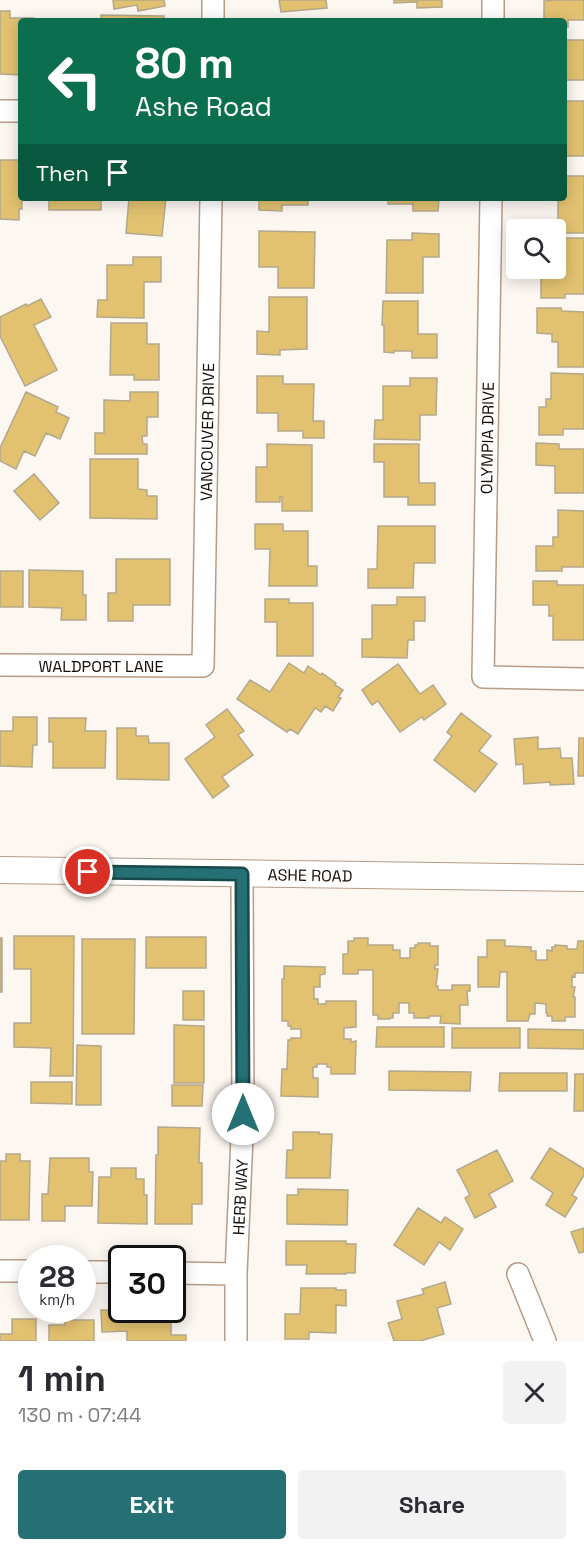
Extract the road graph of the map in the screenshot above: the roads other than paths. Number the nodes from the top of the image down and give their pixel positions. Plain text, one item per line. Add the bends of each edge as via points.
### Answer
1 (213, 0) edge
2 (493, 0) edge
3 (213, 18) edge
4 (493, 18) edge
5 (0, 111) edge
6 (18, 111) edge
7 (211, 201) edge
8 (491, 201) edge
9 (0, 665) edge
10 (203, 666) joint
11 (584, 679) edge
12 (0, 870) edge
13 (242, 874) junction
14 (584, 878) edge
15 (0, 1271) edge
16 (18, 1271) edge
17 (186, 1273) edge
18 (236, 1274) junction
19 (518, 1274) dead end
20 (236, 1341) edge
21 (545, 1341) edge

1 - 3 street
2 - 4 street
5 - 6 street
7 - 10 street, VANCOUVER DRIVE
8 - 11 street, OLYMPIA DRIVE via 483,677
9 - 10 street, WALDPORT LANE
12 - 13 street, ASHE ROAD
13 - 14 street, ASHE ROAD
13 - 18 street, HERB WAY via 243,1114
15 - 16 street
17 - 18 street
18 - 20 street, HERB WAY
19 - 21 street

